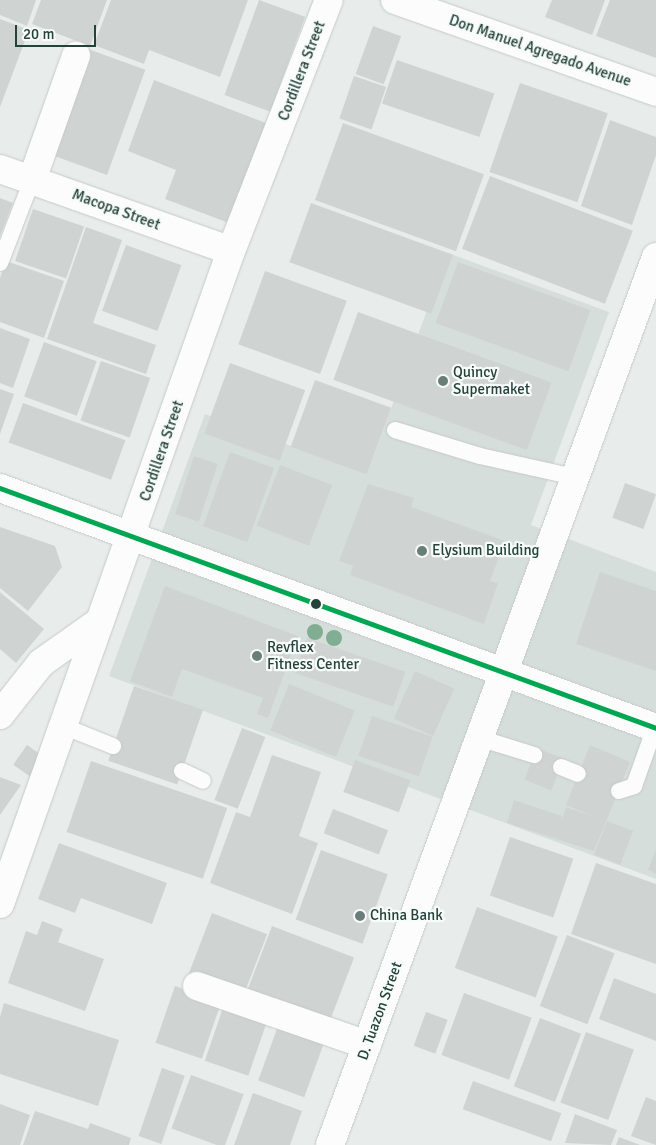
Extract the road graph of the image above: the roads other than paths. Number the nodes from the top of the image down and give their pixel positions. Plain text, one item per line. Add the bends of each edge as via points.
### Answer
1 (329, 0) edge
2 (395, 0) edge
3 (76, 56) dead end
4 (656, 92) edge
5 (0, 169) edge
6 (32, 180) junction
7 (231, 251) junction
8 (656, 257) edge
9 (0, 263) edge
10 (395, 430) dead end
11 (575, 478) junction
12 (0, 488) edge
13 (133, 535) junction
14 (100, 620) junction
15 (504, 672) junction
16 (0, 715) edge
17 (63, 726) junction
18 (655, 728) edge
19 (480, 738) junction
20 (113, 746) dead end
21 (534, 755) dead end
22 (561, 767) dead end
23 (182, 772) dead end
24 (578, 774) dead end
25 (203, 781) dead end
26 (619, 791) dead end
27 (0, 904) edge
28 (197, 986) dead end
29 (367, 1045) junction
30 (330, 1145) edge

1 - 7 street, Cordillera Street
2 - 4 street, Don Manuel Agregado Avenue
3 - 6 street
5 - 6 street, Macopa Street
6 - 7 street, Macopa Street
6 - 9 lane
7 - 13 street, Cordillera Street
8 - 11 street, D. Tuazon Street
10 - 11 lane via 480,456
11 - 15 street, D. Tuazon Street
12 - 13 street
13 - 14 street, Cordillera Street
13 - 15 street
14 - 16 street via 41,663
14 - 17 street, Cordillera Street
15 - 18 street
15 - 19 street, D. Tuazon Street
17 - 20 lane
17 - 27 street, Cordillera Street
18 - 26 lane via 634,786
19 - 21 lane
19 - 29 street, D. Tuazon Street
22 - 24 lane
23 - 25 lane
28 - 29 street
29 - 30 street, D. Tuazon Street

